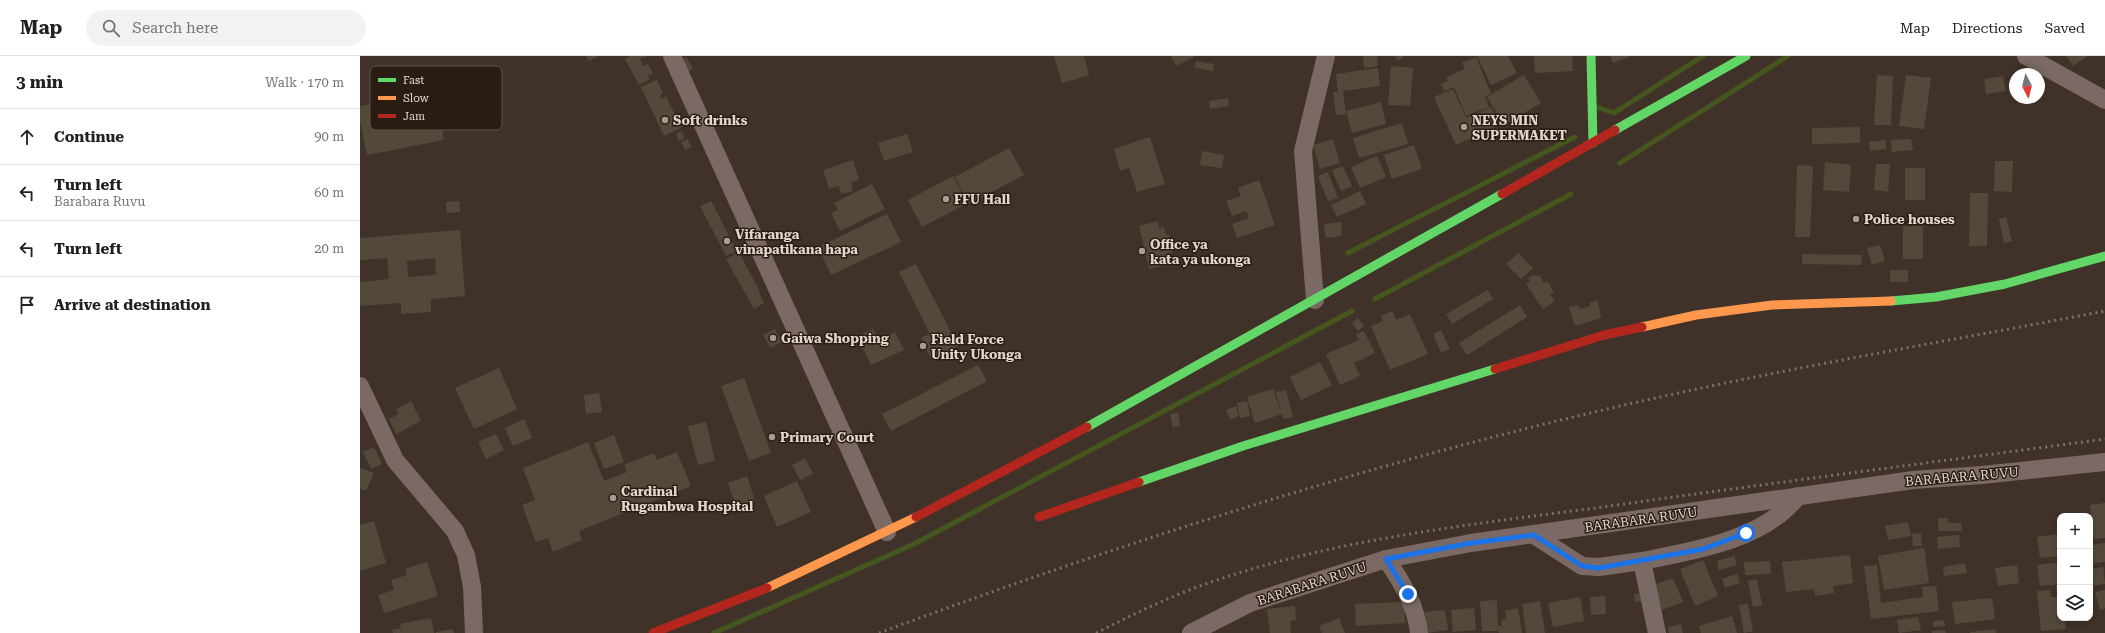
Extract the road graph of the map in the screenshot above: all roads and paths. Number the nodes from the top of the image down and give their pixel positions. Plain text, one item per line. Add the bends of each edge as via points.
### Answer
1 (672, 56) edge
2 (1326, 56) edge
3 (1591, 56) edge
4 (1746, 56) edge
5 (2026, 56) edge
6 (2105, 100) edge
7 (1593, 143) junction
8 (2105, 256) edge
9 (1315, 300) junction
10 (360, 386) edge
11 (2105, 462) edge
12 (1798, 496) junction
13 (1039, 517) dead end
14 (887, 532) junction
15 (1534, 535) junction
16 (1386, 559) junction
17 (1642, 561) junction
18 (474, 633) edge
19 (653, 633) edge
20 (1191, 633) edge
21 (1419, 633) edge
22 (1657, 633) edge

1 - 14 street
2 - 9 street via 1303,151
3 - 7 main road
4 - 7 main road
5 - 6 street
7 - 9 main road
8 - 13 main road via 2005,284 1936,297 1772,305 1696,315 1604,335 1243,446
9 - 14 main road via 1047,449
10 - 18 street via 395,460 455,531 466,555 472,588
11 - 12 street, BARABARA RUVU via 1913,480
12 - 15 street, BARABARA RUVU
12 - 17 street via 1788,509 1746,533 1703,549
14 - 19 main road via 765,589
15 - 16 street, BARABARA RUVU via 1471,543
15 - 17 street via 1582,566 1599,568
16 - 20 street, BARABARA RUVU via 1250,603
16 - 21 street via 1408,594 1417,616
17 - 22 street

